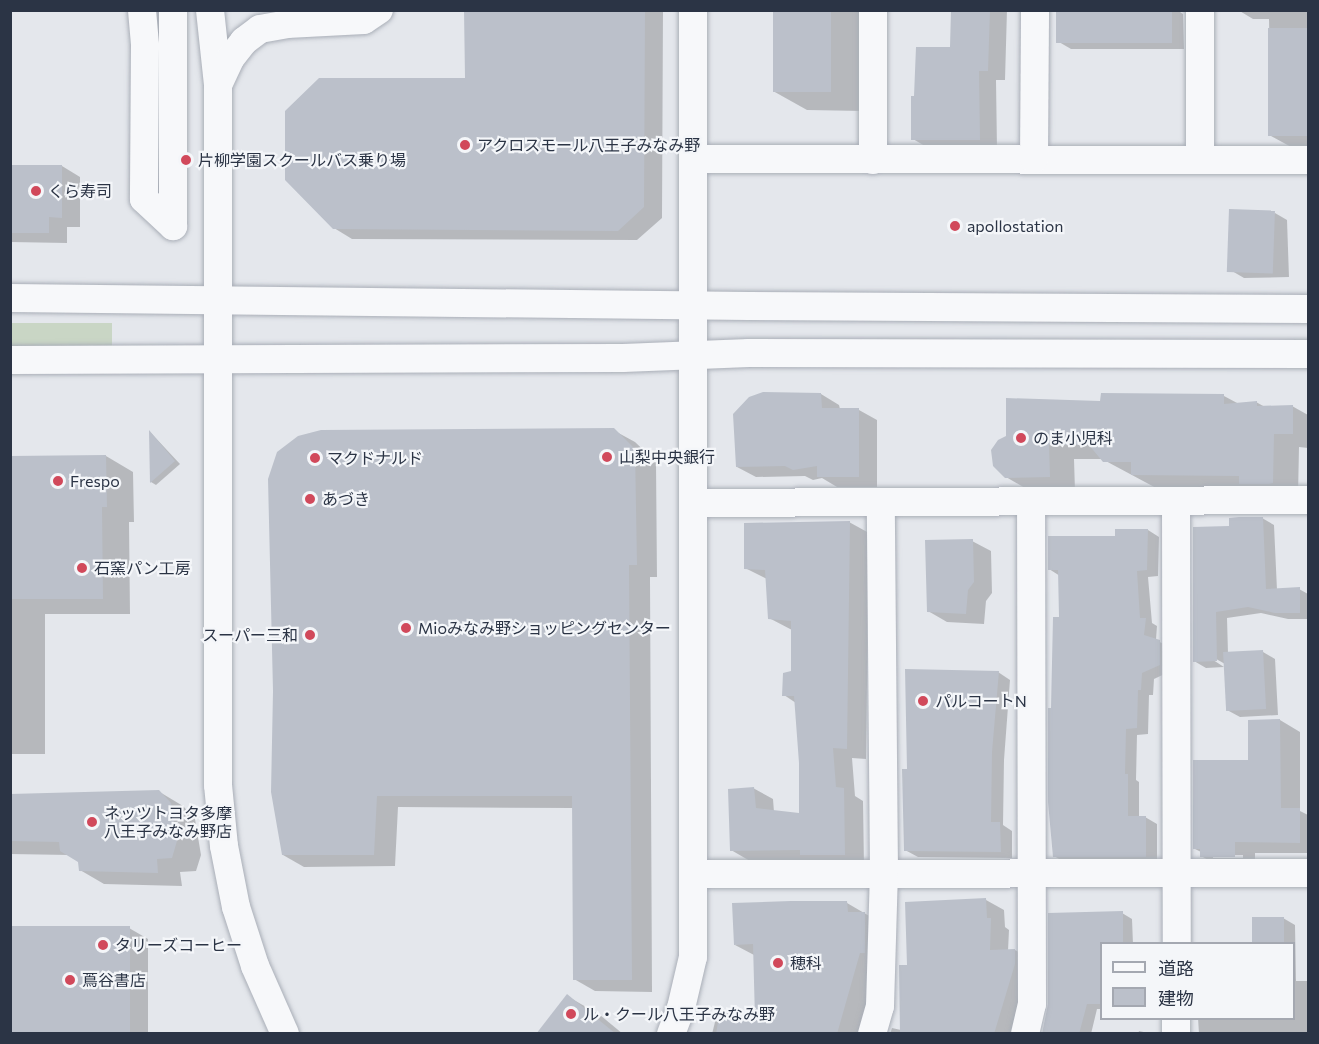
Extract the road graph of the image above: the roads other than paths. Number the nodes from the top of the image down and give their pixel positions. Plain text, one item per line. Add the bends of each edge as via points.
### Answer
1 (142, 10) edge
2 (173, 10) edge
3 (379, 10) edge
4 (693, 10) edge
5 (873, 10) edge
6 (1035, 10) edge
7 (1200, 10) edge
8 (215, 19) edge
9 (260, 20) edge
10 (218, 85) junction
11 (693, 159) junction
12 (1034, 159) junction
13 (1200, 159) junction
14 (873, 160) junction
15 (1308, 160) edge
16 (10, 298) edge
17 (217, 301) junction
18 (694, 306) junction
19 (1308, 309) edge
20 (1308, 354) edge
21 (694, 355) junction
22 (10, 360) edge
23 (217, 360) junction
24 (1308, 500) edge
25 (1176, 501) junction
26 (881, 502) junction
27 (1031, 502) junction
28 (694, 503) junction
29 (884, 873) junction
30 (1308, 873) edge
31 (693, 874) junction
32 (1178, 874) junction
33 (1032, 875) junction
34 (1177, 942) edge
35 (285, 1034) edge
36 (670, 1034) edge
37 (872, 1034) edge
38 (1025, 1034) edge

1 - 2 street via 144,199 173,226
3 - 9 street via 364,20 286,24
4 - 11 street
5 - 14 street
6 - 12 street
7 - 13 street
8 - 10 street
9 - 10 street via 230,59
10 - 17 street
11 - 14 street
11 - 18 street
12 - 13 street
12 - 14 street
13 - 15 street
16 - 17 street
17 - 18 street
17 - 23 street
18 - 19 street
18 - 21 street
20 - 21 street
21 - 23 street
21 - 28 street
22 - 23 street
23 - 35 street via 220,815 244,934
24 - 25 street
25 - 27 street
25 - 32 street
26 - 27 street
26 - 28 street
26 - 29 street
27 - 33 street
28 - 31 street
29 - 31 street
29 - 33 street
29 - 37 street via 880,1006
30 - 32 street
31 - 36 street via 693,957 681,1008
32 - 33 street
32 - 34 street
33 - 38 street via 1032,1004

